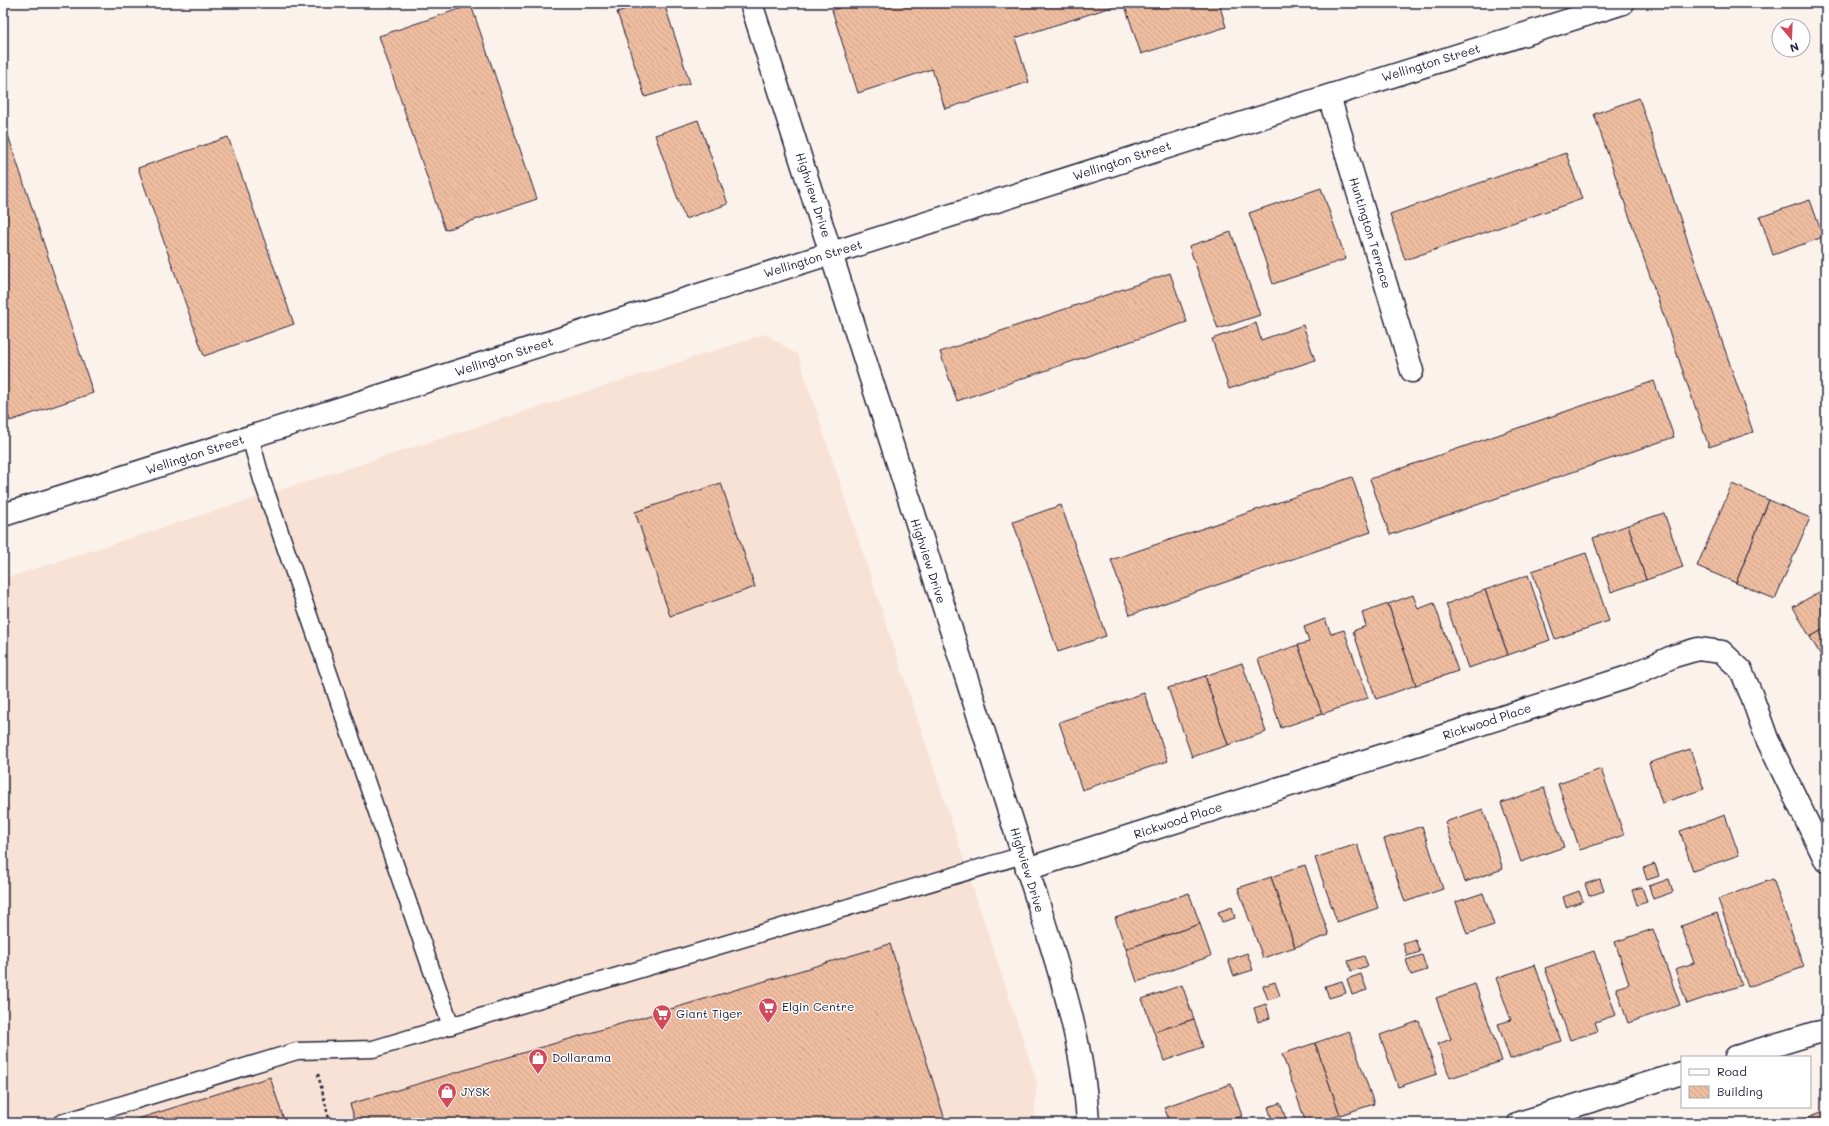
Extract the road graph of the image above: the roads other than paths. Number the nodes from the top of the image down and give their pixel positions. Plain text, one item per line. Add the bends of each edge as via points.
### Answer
1 (751, 3) edge
2 (1623, 3) edge
3 (1329, 96) junction
4 (831, 253) junction
5 (1412, 371) dead end
6 (250, 437) junction
7 (3, 515) edge
8 (1826, 860) edge
9 (1025, 862) junction
10 (451, 1026) junction
11 (1826, 1031) edge
12 (1739, 1056) edge
13 (1681, 1073) edge
14 (61, 1123) edge
15 (1088, 1123) edge
16 (1519, 1123) edge

1 - 4 street, Highview Drive
2 - 3 street, Wellington Street
3 - 4 street, Wellington Street
3 - 5 street, Huntington Terrace
4 - 6 street, Wellington Street
4 - 9 street, Highview Drive
6 - 7 street, Wellington Street
6 - 10 lane via 262,480
8 - 9 street, Rickwood Place via 1767,739 1741,670 1722,652 1698,649 1674,656 1628,677
9 - 10 lane
9 - 15 street, Highview Drive via 1076,1033 1086,1089
10 - 14 lane via 373,1049 297,1051
11 - 12 street
13 - 16 street

